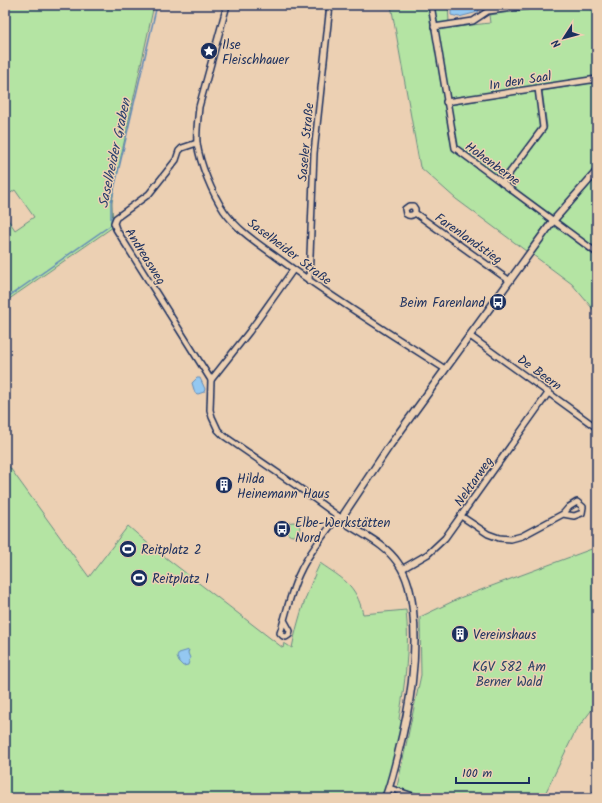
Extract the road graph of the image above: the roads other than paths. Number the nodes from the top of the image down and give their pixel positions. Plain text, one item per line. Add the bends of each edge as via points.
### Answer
1 (227, 5) edge
2 (330, 5) edge
3 (431, 5) edge
4 (536, 5) edge
5 (434, 27) junction
6 (597, 79) edge
7 (538, 88) junction
8 (446, 102) junction
9 (197, 143) junction
10 (597, 171) edge
11 (502, 183) junction
12 (415, 213) dead end
13 (553, 221) junction
14 (597, 253) edge
15 (293, 270) junction
16 (309, 281) junction
17 (510, 281) junction
18 (470, 336) junction
19 (445, 369) junction
20 (211, 380) junction
21 (549, 392) junction
22 (597, 428) edge
23 (563, 514) dead end
24 (461, 516) junction
25 (341, 517) junction
26 (402, 569) junction
27 (284, 620) dead end
28 (389, 788) junction
29 (597, 792) edge
30 (385, 798) edge
31 (419, 798) edge
32 (595, 798) edge

1 - 9 street, Saselheider Straße via 199,107
2 - 16 street, Saseler Straße via 314,153
3 - 5 street, Hohenberne
4 - 5 street via 488,11 473,21
5 - 8 street, Hohenberne
6 - 7 street, In den Saal
7 - 8 street, In den Saal
7 - 11 street via 544,128
8 - 11 street, Hohenberne via 454,148
9 - 15 street, Saselheider Straße via 201,161 224,211 246,234
9 - 20 street, Andreasweg via 182,148 176,160 149,194 116,218 114,223
10 - 13 street
11 - 13 street, Hohenberne
12 - 17 street, Farenlandstieg
13 - 14 street, Hohenberne
13 - 17 street
15 - 16 street, Saselheider Straße
15 - 20 street
16 - 19 street, Saselheider Straße
17 - 18 street
18 - 19 street
18 - 21 street, De Beern
19 - 25 street
20 - 25 street via 210,410 218,430
21 - 22 street, De Beern
21 - 24 street, Nektarweg
23 - 24 street via 522,536 511,539 488,534
24 - 26 street, Nektarweg via 445,538 428,554
25 - 26 street via 346,523 385,548
25 - 27 street via 322,538 302,567
26 - 28 street via 412,604 414,669 403,734
28 - 30 street
28 - 31 street
29 - 32 street

